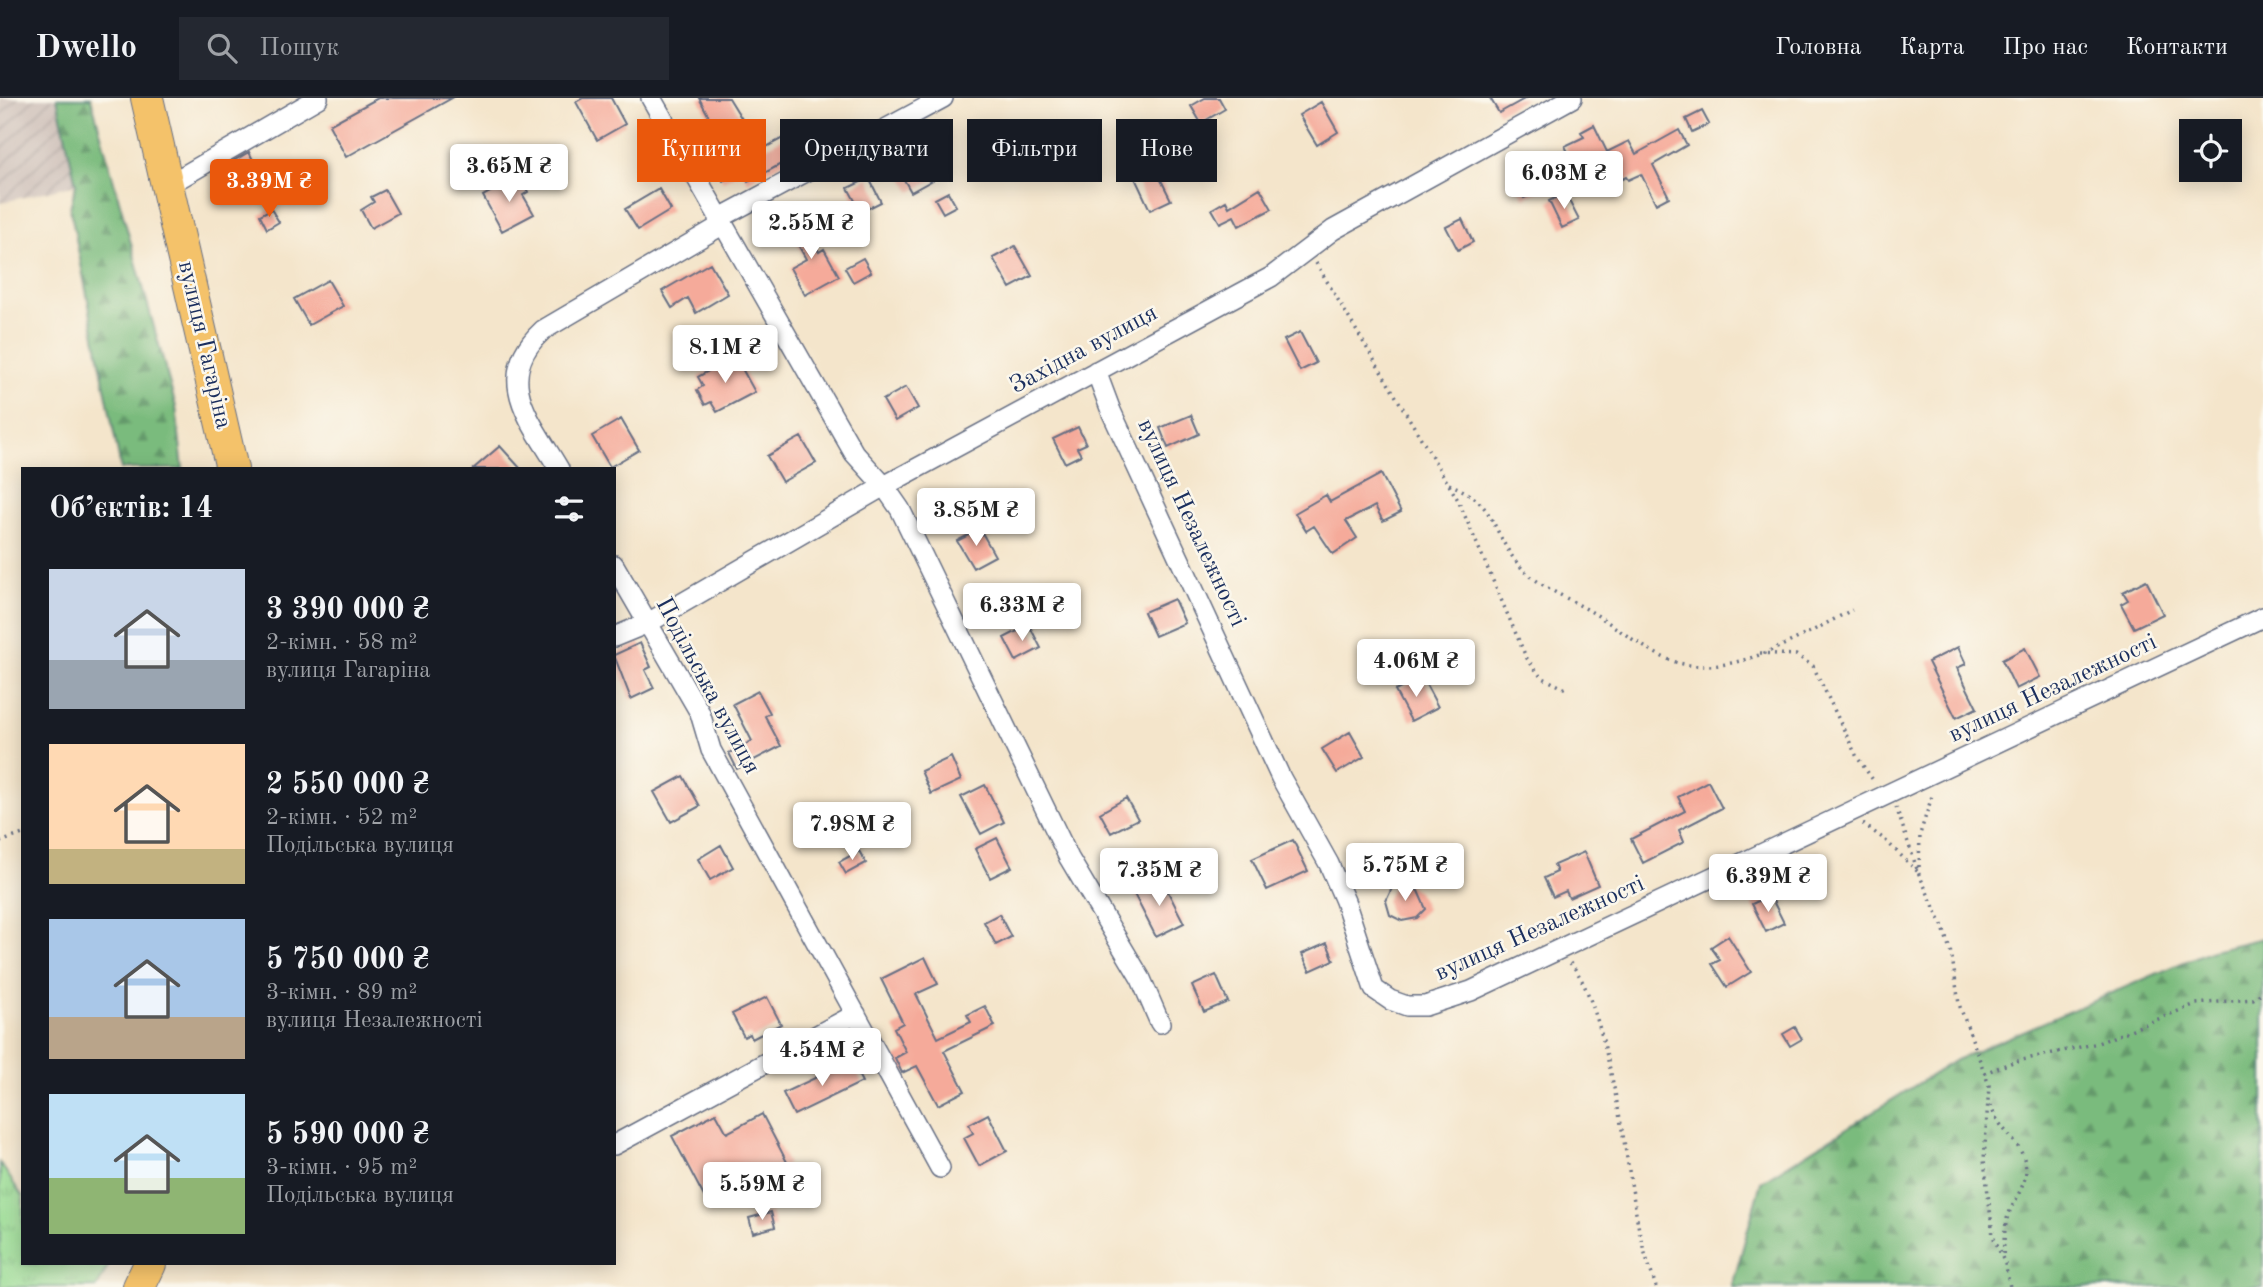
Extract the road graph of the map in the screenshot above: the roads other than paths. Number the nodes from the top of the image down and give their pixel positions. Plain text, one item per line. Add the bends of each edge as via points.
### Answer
1 (147, 98) edge
2 (318, 98) edge
3 (651, 98) edge
4 (943, 98) edge
5 (1573, 98) edge
6 (168, 186) junction
7 (720, 222) junction
8 (1096, 370) junction
9 (232, 467) edge
10 (558, 467) edge
11 (884, 486) junction
12 (616, 568) edge
13 (2263, 617) edge
14 (648, 623) junction
15 (616, 636) edge
16 (856, 1014) junction
17 (1160, 1023) dead end
18 (616, 1145) edge
19 (940, 1168) dead end
20 (149, 1265) edge
21 (139, 1287) edge

1 - 6 main road, вулиця Гагаріна
2 - 6 street
3 - 7 street
4 - 7 street
5 - 8 street, Західна вулиця via 1333,230 1271,277
6 - 9 main road, вулиця Гагаріна
7 - 10 street via 542,330 528,344 519,358 519,393
7 - 11 street via 854,453
8 - 11 street, Західна вулиця
8 - 13 street, вулиця Незалежності via 1281,778 1329,864 1374,989 1407,1006 1425,1006 1471,991
11 - 14 street, Західна вулиця
11 - 17 street via 900,509 1069,858 1141,979
12 - 14 street, Подільська вулиця
14 - 15 street, Західна вулиця
14 - 16 street, Подільська вулиця via 700,713 712,750
16 - 18 street
16 - 19 street, Подільська вулиця
20 - 21 main road

